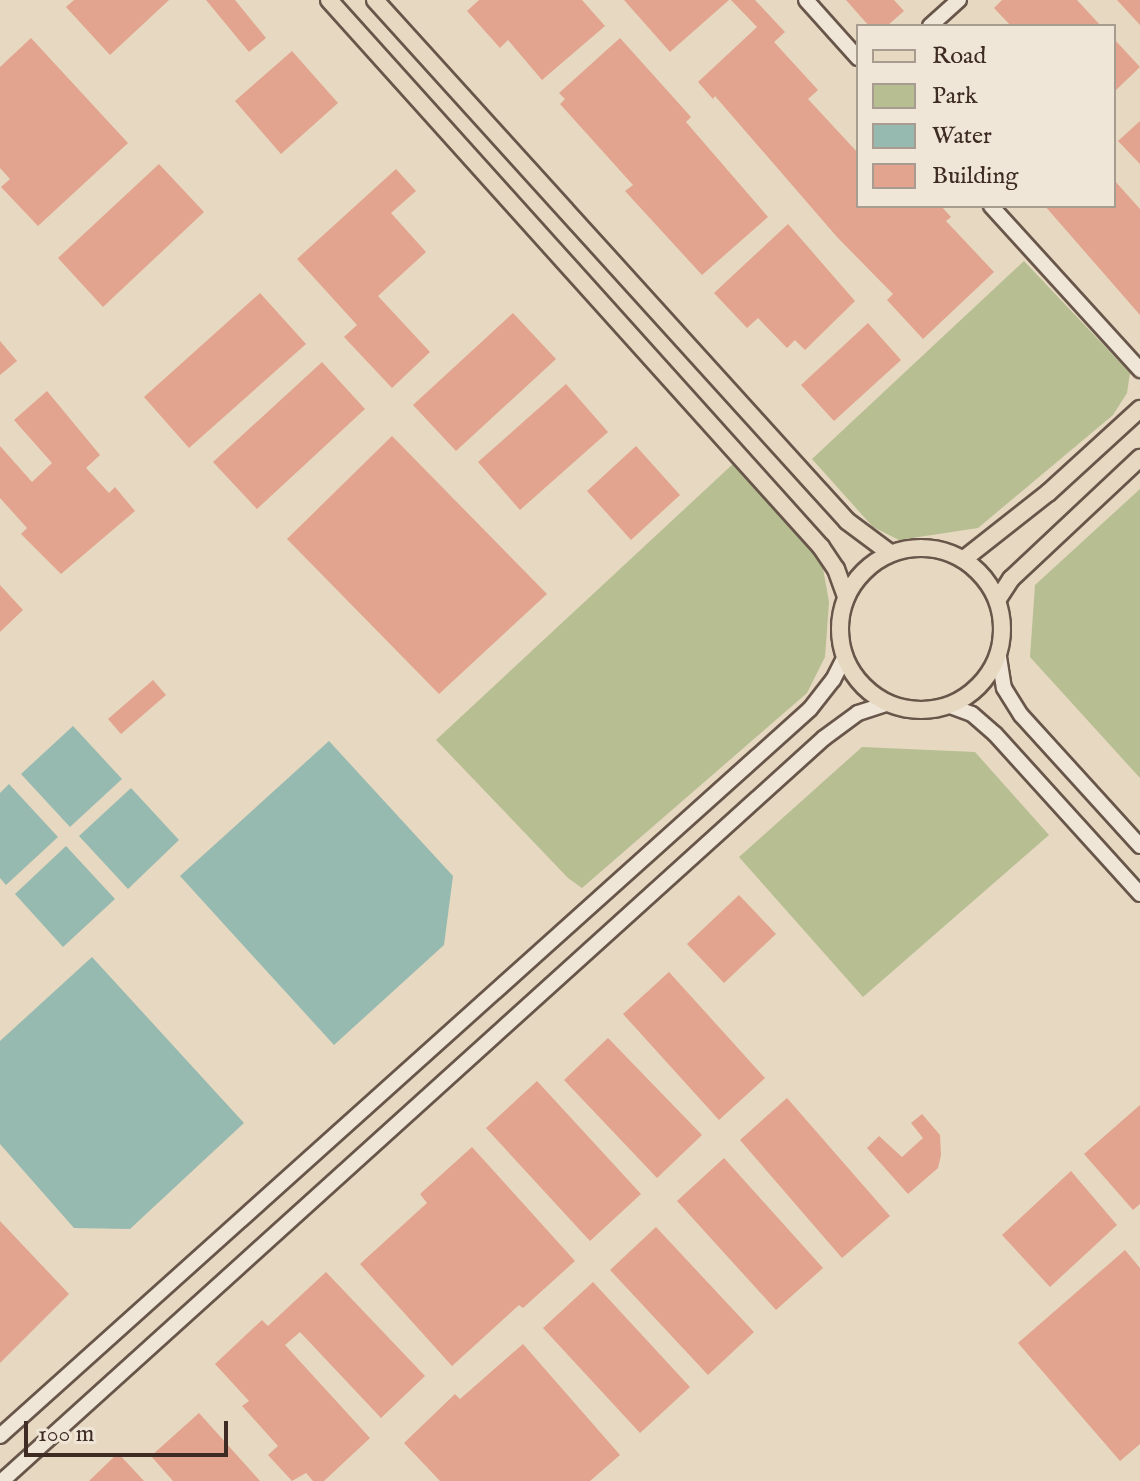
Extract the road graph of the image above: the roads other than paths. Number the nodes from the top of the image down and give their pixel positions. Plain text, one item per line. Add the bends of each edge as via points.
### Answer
1 (329, 0) edge
2 (375, 0) edge
3 (806, 0) edge
4 (959, 0) edge
5 (932, 24) edge
6 (856, 56) edge
7 (993, 208) edge
8 (1140, 370) edge
9 (1140, 409) edge
10 (1140, 458) edge
11 (890, 553) junction
12 (964, 559) junction
13 (846, 597) junction
14 (998, 599) junction
15 (999, 657) junction
16 (844, 658) junction
17 (886, 704) junction
18 (950, 706) junction
19 (1140, 846) edge
20 (1140, 894) edge
21 (0, 1436) edge
22 (2, 1481) edge

1 - 13 main road via 821,547
2 - 11 main road via 847,521
3 - 6 street
4 - 5 street
7 - 8 street
9 - 12 main road via 1048,493
10 - 14 main road via 1011,579
11 - 12 main road via 927,547
11 - 13 main road via 864,571
12 - 14 main road via 984,576
13 - 16 main road via 839,627
14 - 15 main road via 1004,628
15 - 18 main road via 980,687
15 - 19 street via 1004,688 1021,715
16 - 17 main road via 860,685
16 - 21 street via 810,709
17 - 18 main road via 929,711
17 - 22 street via 858,713 824,738
18 - 20 street via 972,714 995,734

